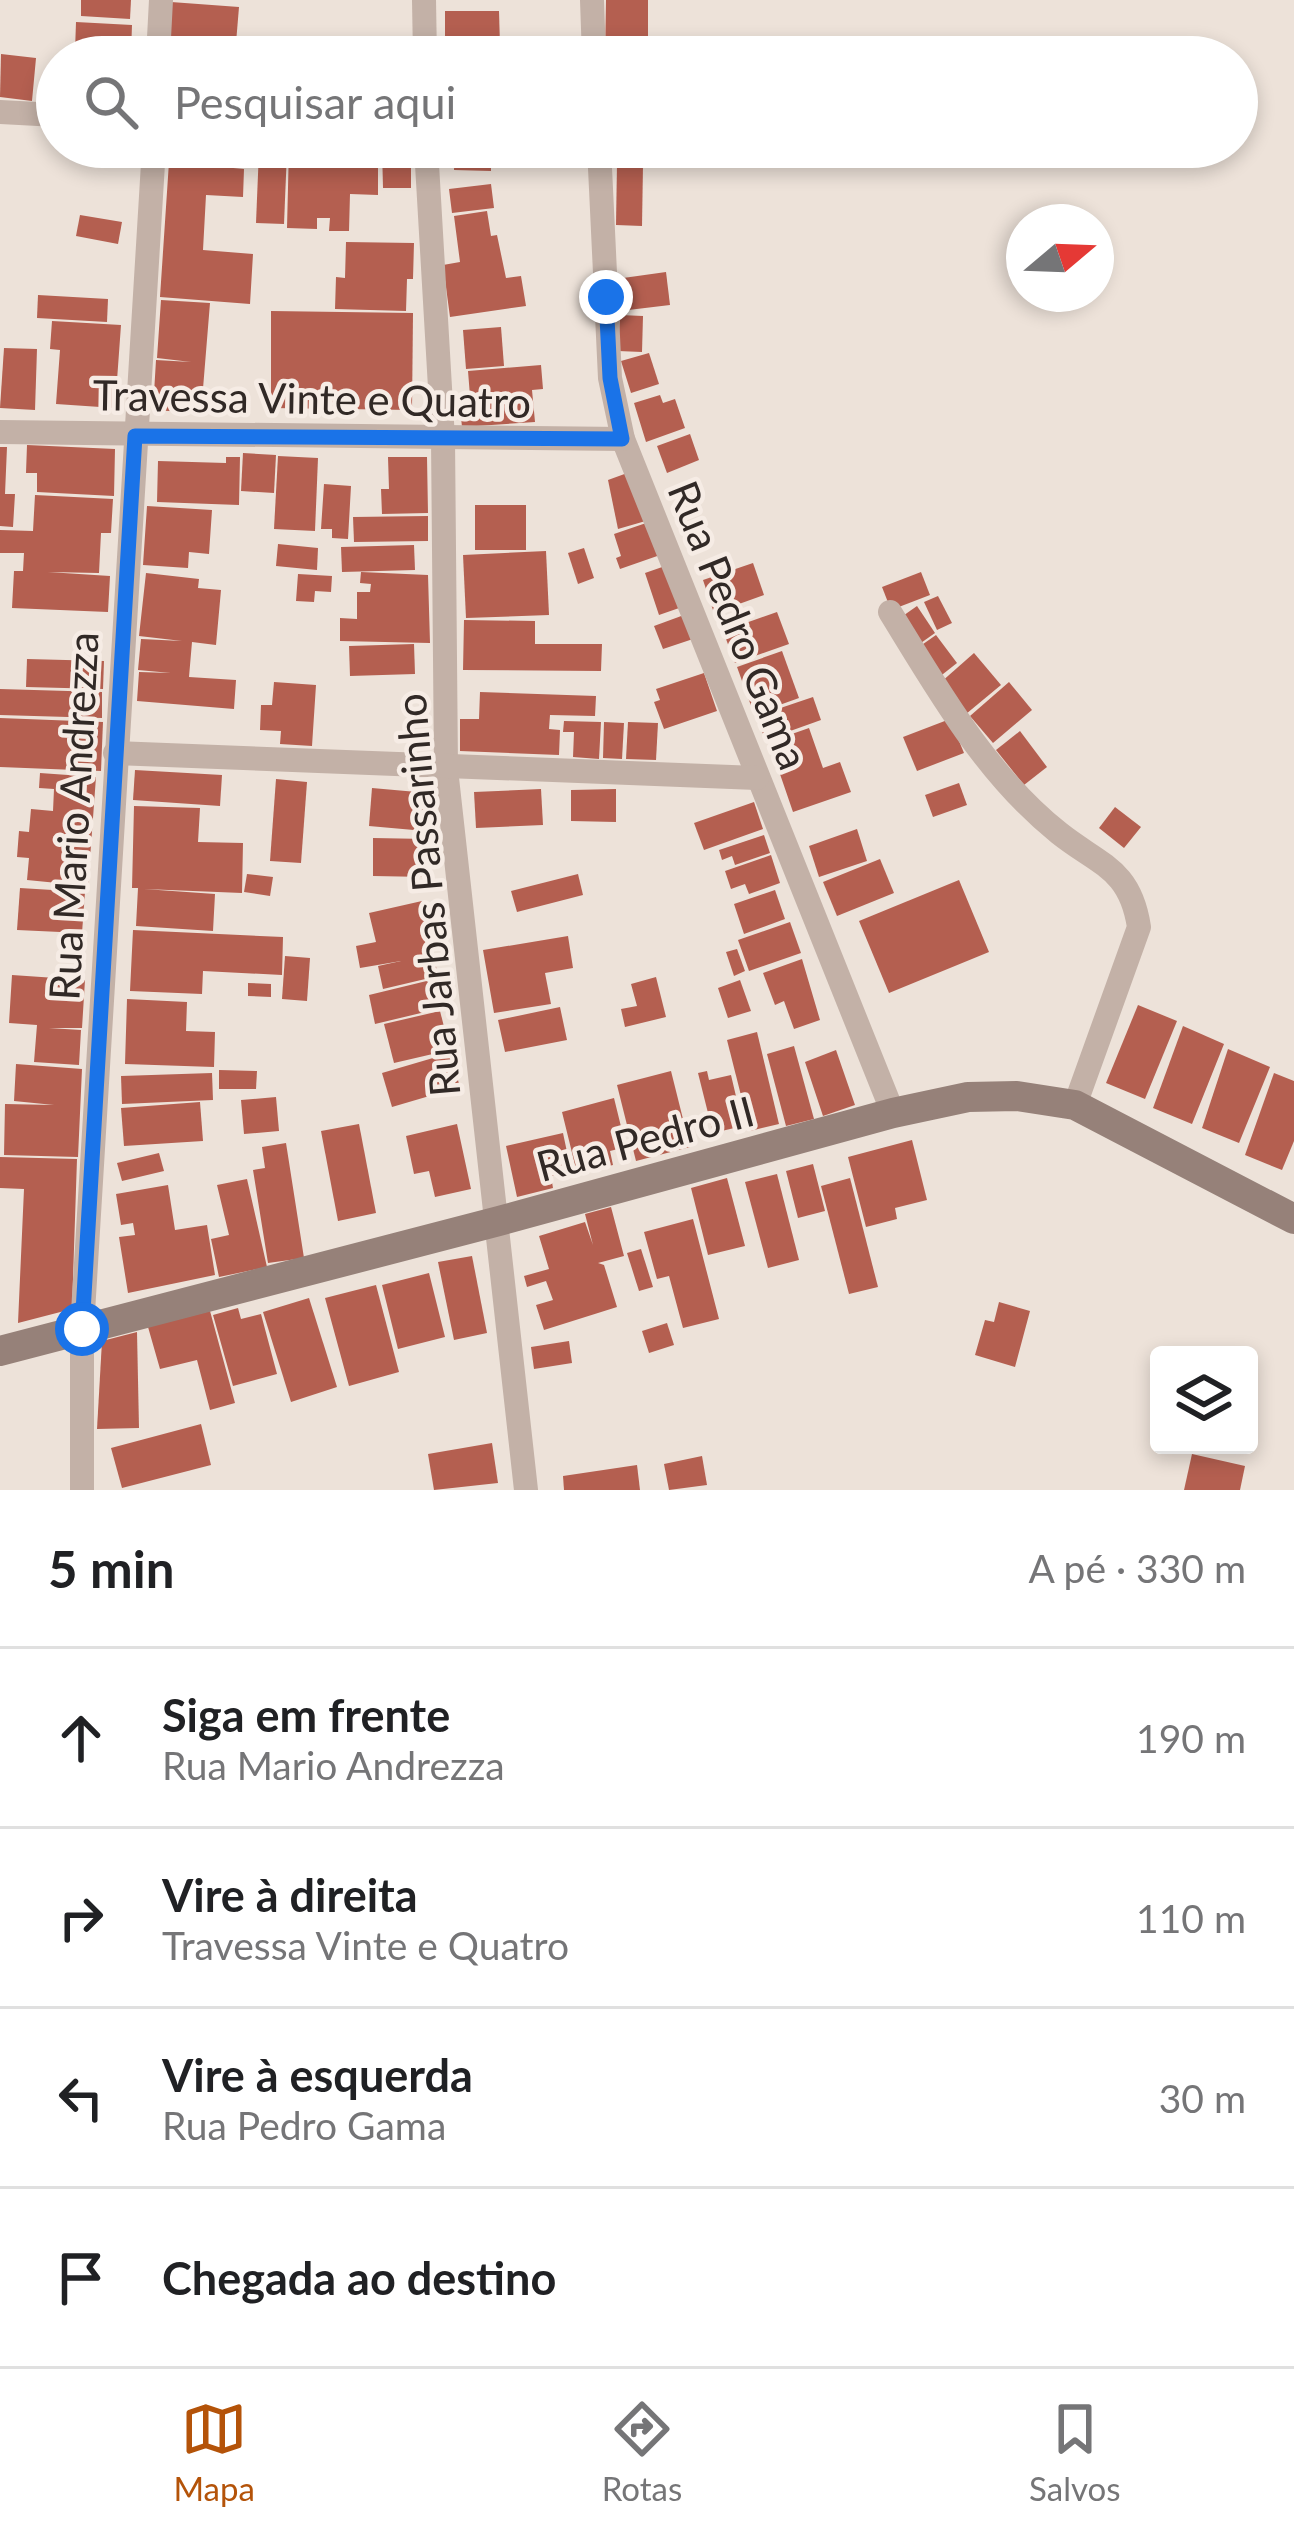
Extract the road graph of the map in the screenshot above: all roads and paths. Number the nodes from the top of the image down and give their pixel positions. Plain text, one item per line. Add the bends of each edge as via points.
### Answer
1 (161, 0) edge
2 (424, 0) edge
3 (592, 0) edge
4 (159, 36) edge
5 (424, 36) edge
6 (593, 36) edge
7 (0, 112) edge
8 (36, 114) edge
9 (153, 168) edge
10 (427, 168) edge
11 (599, 168) edge
12 (0, 432) edge
13 (135, 436) junction
14 (443, 439) junction
15 (622, 439) junction
16 (890, 612) dead end
17 (115, 753) junction
18 (446, 769) junction
19 (757, 778) junction
20 (1076, 1105) junction
21 (892, 1113) junction
22 (1294, 1219) edge
23 (499, 1221) junction
24 (82, 1329) junction
25 (0, 1351) edge
26 (82, 1490) edge
27 (526, 1490) edge

1 - 4 street
2 - 5 street
3 - 6 street
7 - 8 street
9 - 13 street, Rua Mario Andrezza
10 - 14 street, Rua Jarbas Passarinho
11 - 15 street, Rua Pedro Gama via 610,378
12 - 13 street, Travessa Vinte e Quatro
13 - 14 street, Travessa Vinte e Quatro
13 - 17 street, Rua Mario Andrezza
14 - 15 street, Travessa Vinte e Quatro
14 - 18 street, Rua Jarbas Passarinho
15 - 19 street, Rua Pedro Gama
16 - 20 street via 975,744 1018,794 1128,887 1139,927
17 - 18 street
17 - 24 street, Rua Mario Andrezza
18 - 19 street
18 - 23 street, Rua Jarbas Passarinho
19 - 21 street, Rua Pedro Gama
20 - 21 street, Rua Pedro II via 968,1097
20 - 22 street, Rua Pedro II
21 - 23 street, Rua Pedro II
23 - 24 street, Rua Pedro II
23 - 27 street, Rua Jarbas Passarinho
24 - 25 street, Rua Pedro II
24 - 26 street, Rua Mario Andrezza

